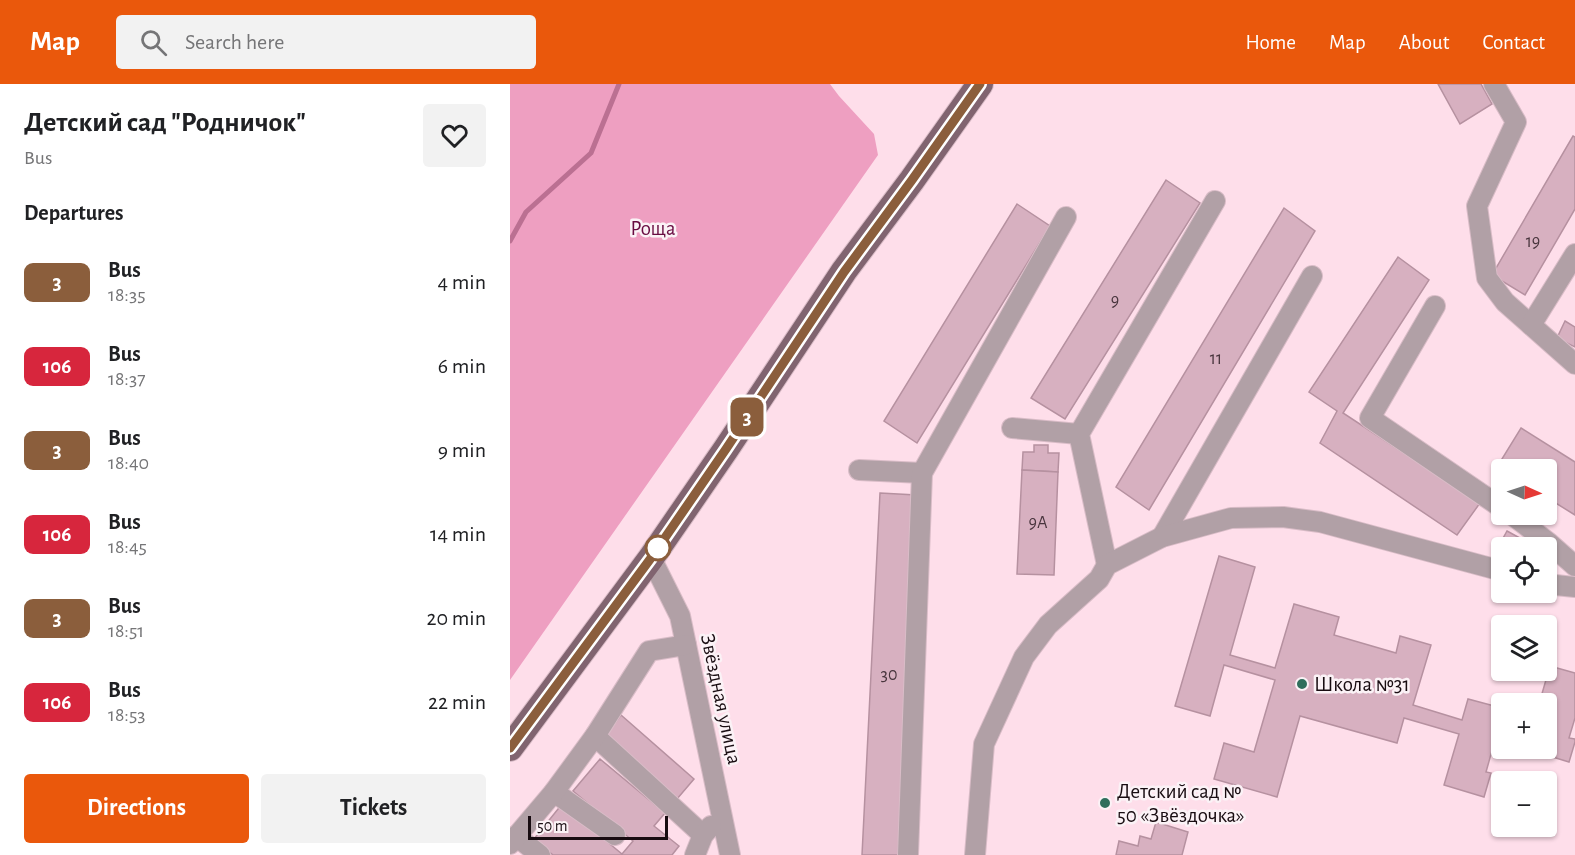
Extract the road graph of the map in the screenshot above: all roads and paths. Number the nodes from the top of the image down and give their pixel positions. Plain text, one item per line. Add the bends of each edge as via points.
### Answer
1 (980, 84) edge
2 (1494, 84) edge
3 (1215, 201) dead end
4 (1066, 217) dead end
5 (1575, 254) edge
6 (1312, 276) dead end
7 (1435, 306) dead end
8 (1531, 325) junction
9 (1575, 364) edge
10 (1012, 428) dead end
11 (1079, 434) junction
12 (859, 470) dead end
13 (922, 472) junction
14 (1491, 500) edge
15 (1525, 525) edge
16 (1162, 537) junction
17 (651, 558) junction
18 (1107, 565) junction
19 (1575, 566) edge
20 (1491, 569) edge
21 (1557, 585) edge
22 (1575, 587) edge
23 (686, 645) junction
24 (596, 736) junction
25 (510, 748) edge
26 (554, 792) junction
27 (722, 816) junction
28 (615, 835) dead end
29 (703, 835) junction
30 (513, 840) edge
31 (540, 855) edge
32 (696, 855) edge
33 (730, 855) edge
34 (908, 855) edge
35 (975, 855) edge

1 - 17 main road via 838,280
2 - 8 street via 1516,122 1477,206 1487,278 1505,302
3 - 11 street
4 - 13 street
5 - 8 street
6 - 16 street
7 - 14 street via 1370,418
8 - 9 street
10 - 11 street
11 - 18 street
12 - 13 street
13 - 34 street
15 - 19 street
16 - 18 street
16 - 20 street via 1231,518 1283,517 1320,522
17 - 23 street, Звёздная улица via 680,616
17 - 25 main road
18 - 35 street via 1099,579 1048,625 1024,657 984,744
21 - 22 street
23 - 24 street via 649,651
23 - 27 street, Звёздная улица
24 - 26 street
24 - 29 street
26 - 28 street
26 - 30 street
27 - 29 street
27 - 33 street, Звёздная улица
29 - 32 street
30 - 31 street

